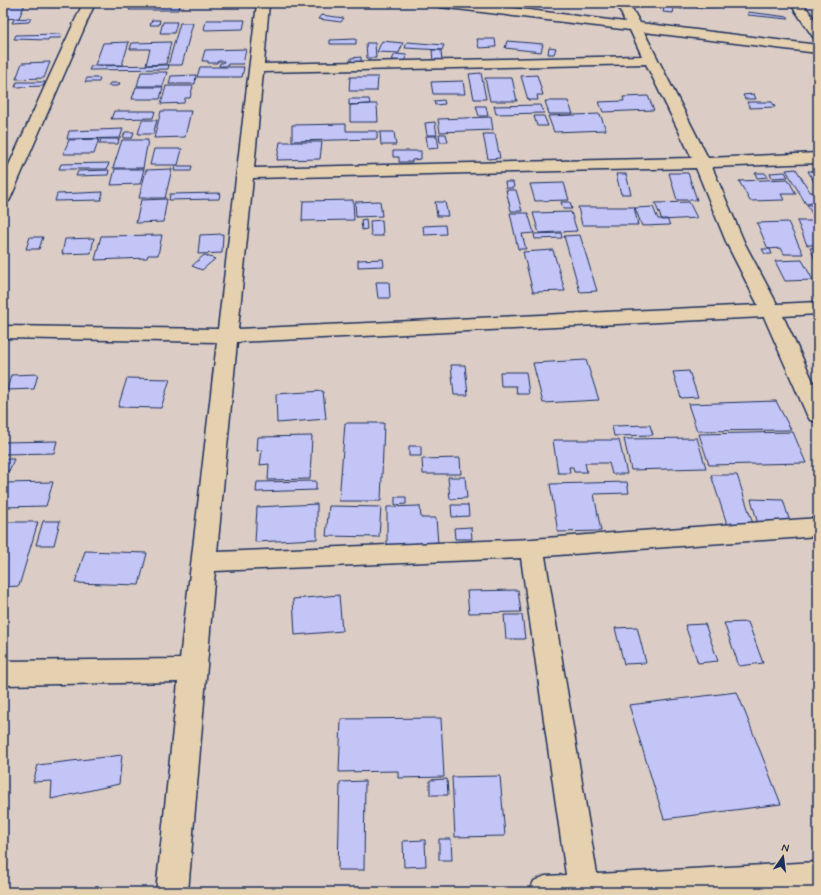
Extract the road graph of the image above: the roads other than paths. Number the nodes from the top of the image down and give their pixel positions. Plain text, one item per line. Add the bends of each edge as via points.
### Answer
1 (89, 3) edge
2 (263, 3) edge
3 (440, 3) edge
4 (623, 3) edge
5 (796, 3) edge
6 (463, 4) edge
7 (635, 27) junction
8 (818, 34) edge
9 (818, 49) edge
10 (651, 60) junction
11 (256, 68) junction
12 (818, 158) edge
13 (702, 163) junction
14 (245, 173) junction
15 (3, 197) edge
16 (818, 308) edge
17 (770, 309) junction
18 (3, 332) edge
19 (227, 336) junction
20 (818, 415) edge
21 (818, 527) edge
22 (532, 548) junction
23 (203, 562) junction
24 (192, 670) junction
25 (3, 673) edge
26 (818, 877) edge
27 (584, 890) junction
28 (172, 892) edge
29 (546, 892) edge

1 - 15 street
2 - 11 street
3 - 6 street
4 - 7 street
5 - 8 street
6 - 7 street
7 - 9 street
7 - 10 street
10 - 11 street
10 - 13 street
11 - 14 street
12 - 13 street
13 - 14 street
13 - 17 street via 736,244
14 - 19 street
16 - 17 street
17 - 19 street
17 - 20 street
18 - 19 street
19 - 23 street
21 - 22 street
22 - 23 street
22 - 27 street
23 - 24 street
24 - 25 street
24 - 28 street
26 - 27 street
27 - 29 street

